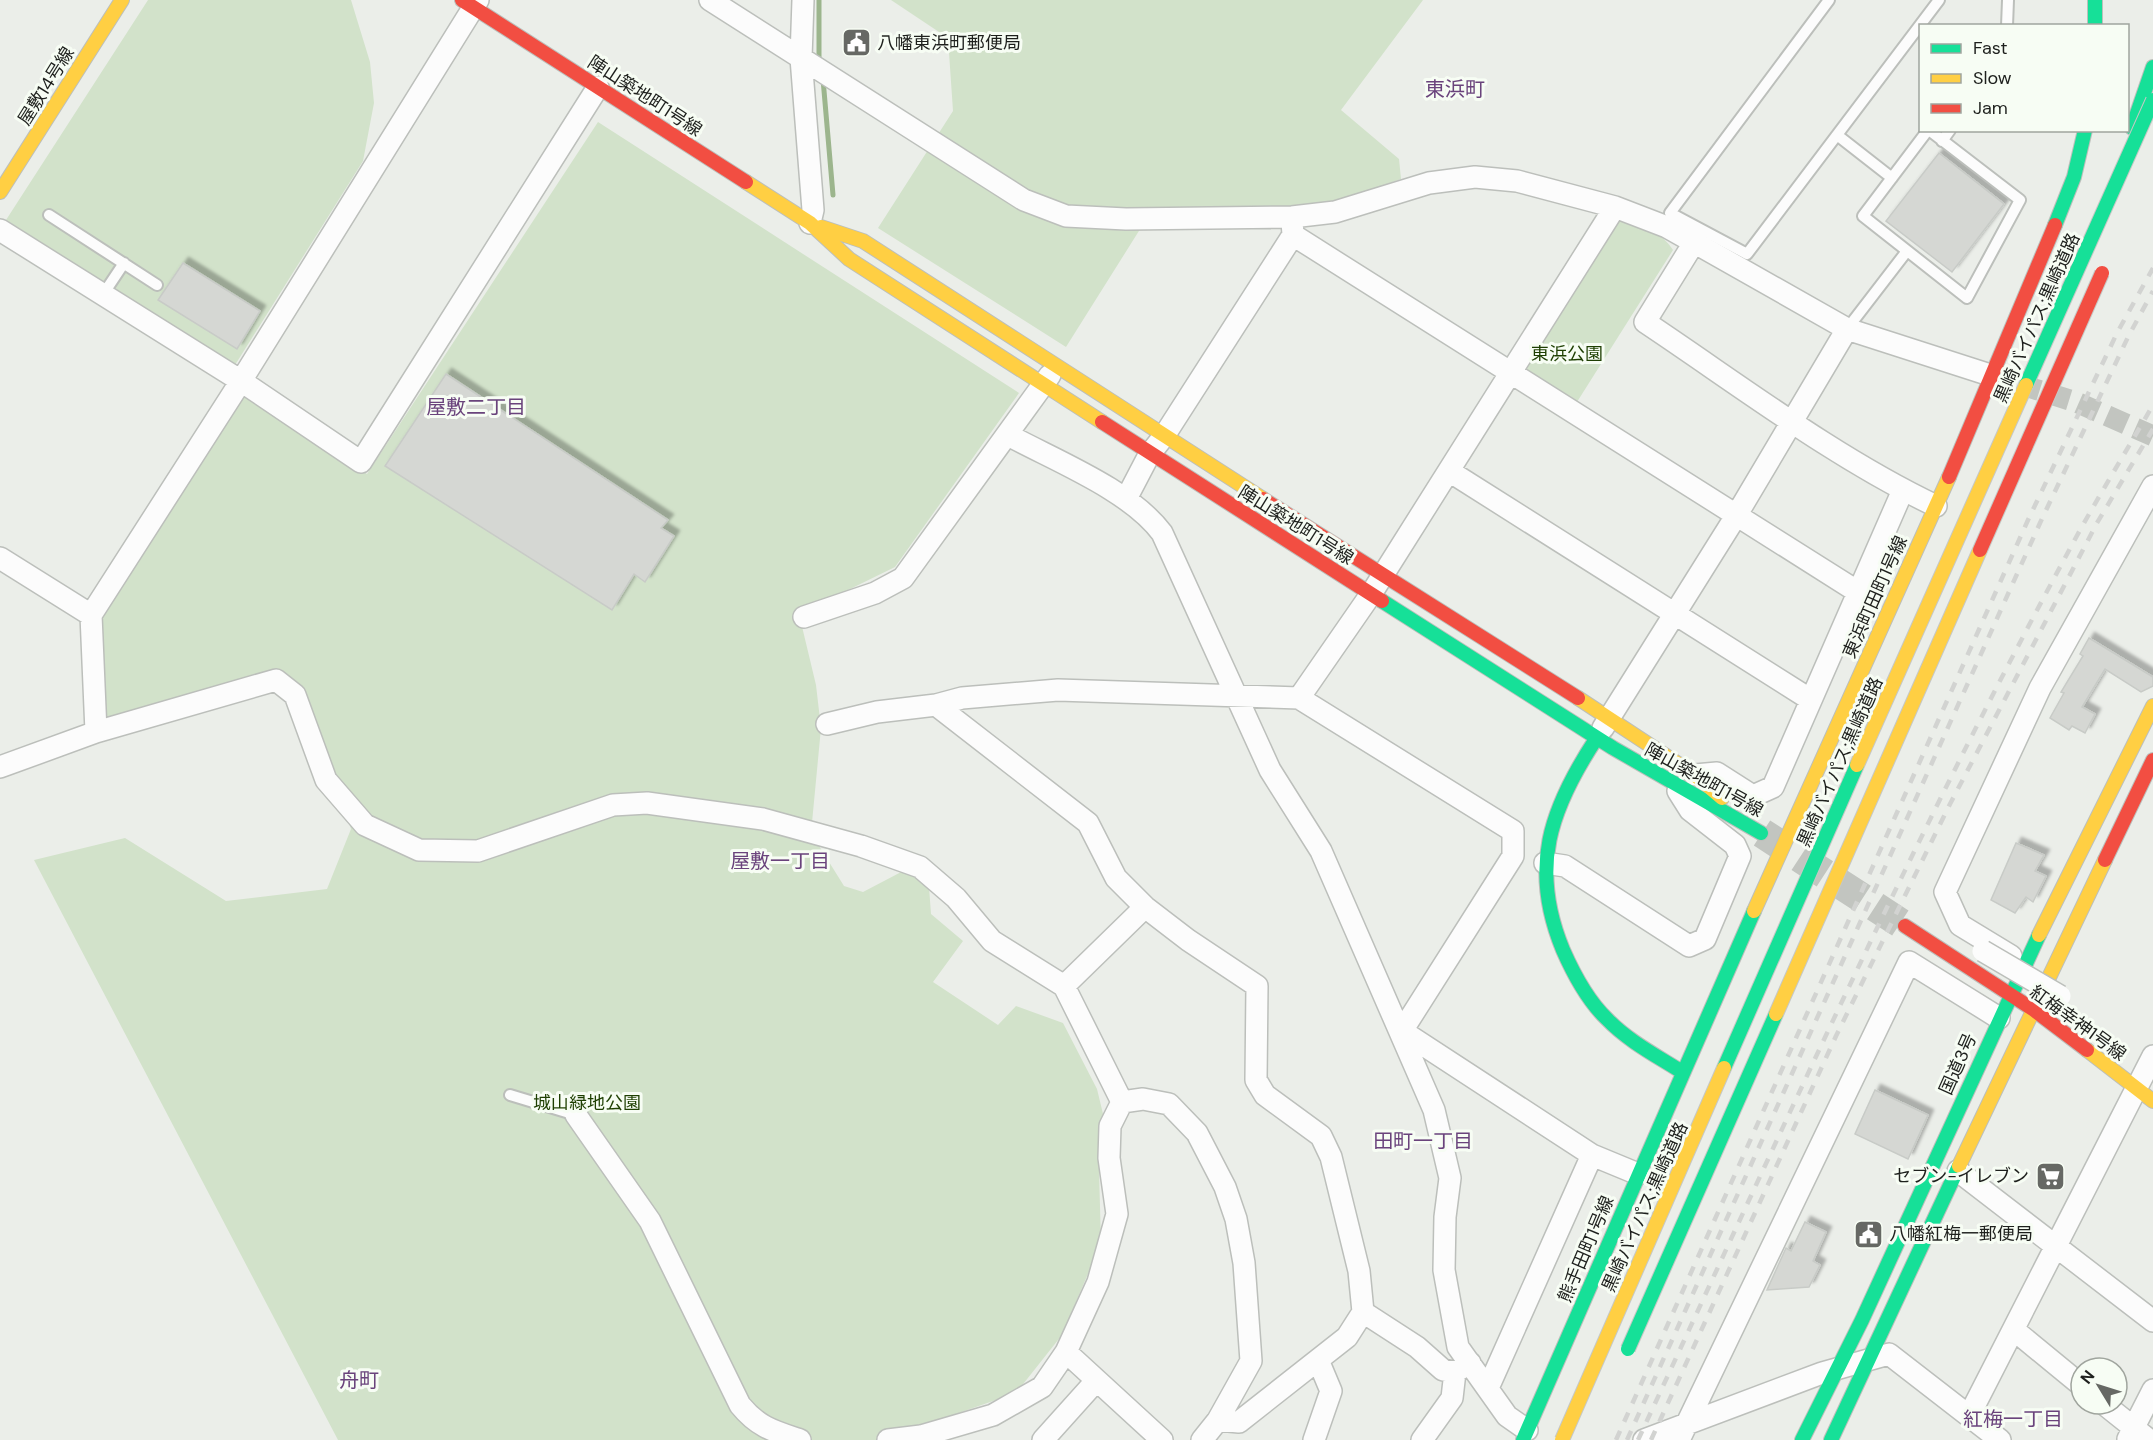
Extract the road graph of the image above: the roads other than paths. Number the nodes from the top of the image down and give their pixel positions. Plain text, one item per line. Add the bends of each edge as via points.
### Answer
1 (122, 0) edge
2 (710, 0) edge
3 (803, 0) edge
4 (1828, 0) edge
5 (1939, 0) edge
6 (2008, 0) edge
7 (2095, 0) edge
8 (471, 2) edge
9 (1921, 24) edge
10 (2007, 24) edge
11 (2095, 24) edge
12 (1919, 26) edge
13 (805, 61) junction
14 (2153, 67) edge
15 (598, 87) junction
16 (2153, 100) edge
17 (1927, 132) edge
18 (1931, 132) edge
19 (1949, 132) edge
20 (2085, 132) edge
21 (1837, 135) junction
22 (1942, 141) junction
23 (1892, 178) junction
24 (0, 192) edge
25 (1615, 207) junction
26 (49, 215) dead end
27 (810, 223) junction
28 (1292, 226) junction
29 (0, 230) edge
30 (2092, 240) junction
31 (1695, 241) junction
32 (1907, 251) junction
33 (124, 263) junction
34 (2106, 263) dead end
35 (157, 285) dead end
36 (104, 293) junction
37 (1847, 329) junction
38 (1055, 367) junction
39 (1510, 373) junction
40 (1990, 375) junction
41 (241, 381) junction
42 (1043, 386) junction
43 (1793, 421) junction
44 (1008, 435) junction
45 (1164, 436) junction
46 (1149, 455) junction
47 (1449, 471) junction
48 (2153, 486) edge
49 (1903, 490) junction
50 (1126, 499) junction
51 (1935, 506) junction
52 (1736, 516) junction
53 (0, 558) edge
54 (1383, 574) junction
55 (1858, 592) junction
56 (1371, 594) junction
57 (1673, 614) junction
58 (90, 615) junction
59 (804, 617) dead end
60 (1234, 694) junction
61 (1299, 698) junction
62 (1811, 700) junction
63 (936, 705) junction
64 (2153, 706) edge
65 (1609, 718) junction
66 (827, 724) dead end
67 (96, 732) junction
68 (1596, 739) junction
69 (2153, 760) edge
70 (0, 767) edge
71 (1695, 775) junction
72 (1676, 788) junction
73 (2144, 802) edge
74 (1545, 863) junction
75 (1145, 908) junction
76 (1905, 926) tunnel mouth
77 (1983, 951) dead end
78 (2025, 963) junction
79 (1064, 986) junction
80 (2009, 996) junction
81 (2060, 996) dead end
82 (2034, 1010) junction
83 (1999, 1018) junction
84 (1401, 1031) junction
85 (2153, 1056) edge
86 (1682, 1072) junction
87 (510, 1095) dead end
88 (2145, 1095) edge
89 (1122, 1102) junction
90 (576, 1115) joint
91 (1592, 1155) junction
92 (1958, 1171) junction
93 (1638, 1174) junction
94 (2058, 1246) junction
95 (1363, 1312) junction
96 (2153, 1321) edge
97 (2014, 1330) junction
98 (1066, 1352) junction
99 (1869, 1359) junction
100 (1318, 1360) junction
101 (1620, 1366) dead end
102 (1462, 1367) junction
103 (1839, 1368) junction
104 (2069, 1375) edge
105 (1096, 1381) junction
106 (1488, 1388) junction
107 (2153, 1390) edge
108 (1969, 1416) junction
109 (2116, 1416) edge
110 (1218, 1420) junction
111 (1683, 1431) edge
112 (1525, 1435) edge
113 (2137, 1436) edge
114 (800, 1440) edge
115 (888, 1440) edge
116 (1043, 1440) edge
117 (1162, 1440) edge
118 (1202, 1440) edge
119 (1314, 1440) edge
120 (1422, 1440) edge
121 (1562, 1440) edge
122 (1644, 1440) edge
123 (1803, 1440) edge
124 (1831, 1440) edge
125 (2000, 1440) edge

1 - 24 main road, 屋敷14号線
2 - 13 street
3 - 13 street via 800,12
4 - 21 lane via 1670,213 1747,254
5 - 9 lane
6 - 10 lane
7 - 11 main road
8 - 15 main road, 陣山築地町1号線
8 - 41 street
12 - 21 lane
13 - 27 street via 813,210
13 - 28 street via 1024,200 1066,216
14 - 30 main road, bridge
15 - 27 main road, 陣山築地町1号線
15 - 41 street via 361,462
16 - 30 main road, 黒崎バイパス;黒崎道路, bridge
17 - 23 lane
18 - 22 lane
19 - 22 lane
20 - 40 main road, 東浜町田町1号線 via 2074,177
21 - 23 lane
22 - 32 lane via 2020,200 1967,298
23 - 32 lane via 1863,216
25 - 28 street via 1517,182 1475,177 1430,183
25 - 31 street
25 - 39 street
26 - 33 lane
27 - 38 main road, 陣山築地町1号線 via 863,241
27 - 42 main road, 陣山築地町1号線 via 849,259
28 - 39 street
28 - 45 street
29 - 36 street
30 - 121 main road, 黒崎バイパス;黒崎道路, bridge
31 - 37 street
31 - 43 street via 1645,322
32 - 37 lane
33 - 35 lane
33 - 36 lane
34 - 101 main road, bridge
36 - 41 street
37 - 40 street
37 - 43 street
38 - 42 street
38 - 45 main road, 陣山築地町1号線
39 - 47 street
39 - 52 street
40 - 51 main road, 東浜町田町1号線
41 - 58 street
42 - 44 street
42 - 46 main road, 陣山築地町1号線
43 - 49 street
43 - 52 street
44 - 50 street
44 - 59 street via 903,578 875,593
45 - 46 street
45 - 54 main road, 陣山築地町1号線
46 - 50 street
46 - 56 main road, 陣山築地町1号線
47 - 54 street
47 - 57 street
48 - 78 street via 2040,688 1945,892 1960,925
49 - 51 street
49 - 55 street
50 - 60 street via 1151,518 1162,533
51 - 86 main road, 東浜町田町1号線
52 - 55 street
52 - 57 street
53 - 58 street
54 - 56 street
54 - 65 main road, 陣山築地町1号線
55 - 62 street
56 - 61 street
56 - 68 main road, 陣山築地町1号線
57 - 62 street
57 - 65 street
58 - 67 street
60 - 61 street
60 - 63 street via 1058,690 962,698
60 - 84 street via 1270,770 1321,851
61 - 84 street via 1513,831 1513,856
62 - 71 street via 1773,788 1753,796 1717,773
63 - 66 street via 877,712
63 - 75 street via 1088,823 1116,878
64 - 78 main road, 国道3号
65 - 68 street
65 - 71 main road, 陣山築地町1号線
67 - 70 street
67 - 79 street via 276,680 295,695 326,780 365,825 419,850 478,851 613,805 647,803 763,819 920,867 956,898 992,941
68 - 72 main road, 陣山築地町1号線
68 - 74 main road via 1572,773 1555,812
69 - 73 main road
71 - 72 main road, 陣山築地町1号線 via 1761,832
72 - 74 street via 1690,810 1735,845 1740,856 1706,939 1689,946 1565,866
73 - 82 main road
74 - 86 main road via 1547,911 1581,988 1613,1025
75 - 79 street
75 - 95 street via 1257,986 1256,1080 1265,1095 1321,1136 1331,1156 1359,1270
76 - 80 main road
77 - 81 street, bridge
78 - 80 main road, 国道3号
79 - 89 street
80 - 82 main road, 紅梅幸神1号線
80 - 83 main road, 国道3号
82 - 88 main road, 紅梅幸神1号線
82 - 92 main road
83 - 103 main road, 国道3号
83 - 111 street via 1909,962
84 - 91 street
84 - 102 street via 1434,1110 1450,1178 1444,1270
85 - 88 street
86 - 93 main road, 熊手田町1号線
87 - 90 lane
88 - 94 street
89 - 98 street via 1110,1126 1109,1158 1116,1214 1098,1282
89 - 110 street via 1143,1099 1169,1104 1197,1132 1225,1187 1236,1219 1244,1263 1251,1361
90 - 114 street via 650,1221 741,1405 753,1421
91 - 93 street
91 - 106 street
92 - 94 street
92 - 99 main road
93 - 112 main road, 熊手田町1号線
94 - 96 street
94 - 97 street
95 - 100 street via 1347,1337
95 - 102 street via 1417,1347 1443,1370
97 - 104 street
97 - 108 street
98 - 105 street
98 - 115 street via 1042,1387 993,1415 921,1436
99 - 103 street
99 - 108 street via 1889,1354
99 - 124 main road
100 - 110 street via 1239,1422
100 - 119 street via 1331,1391
102 - 106 street
102 - 120 street via 1452,1398
103 - 111 street
103 - 123 main road, 国道3号
105 - 116 street
105 - 117 street
106 - 112 street
107 - 113 street
108 - 125 street
109 - 113 street
110 - 118 street
111 - 122 street

